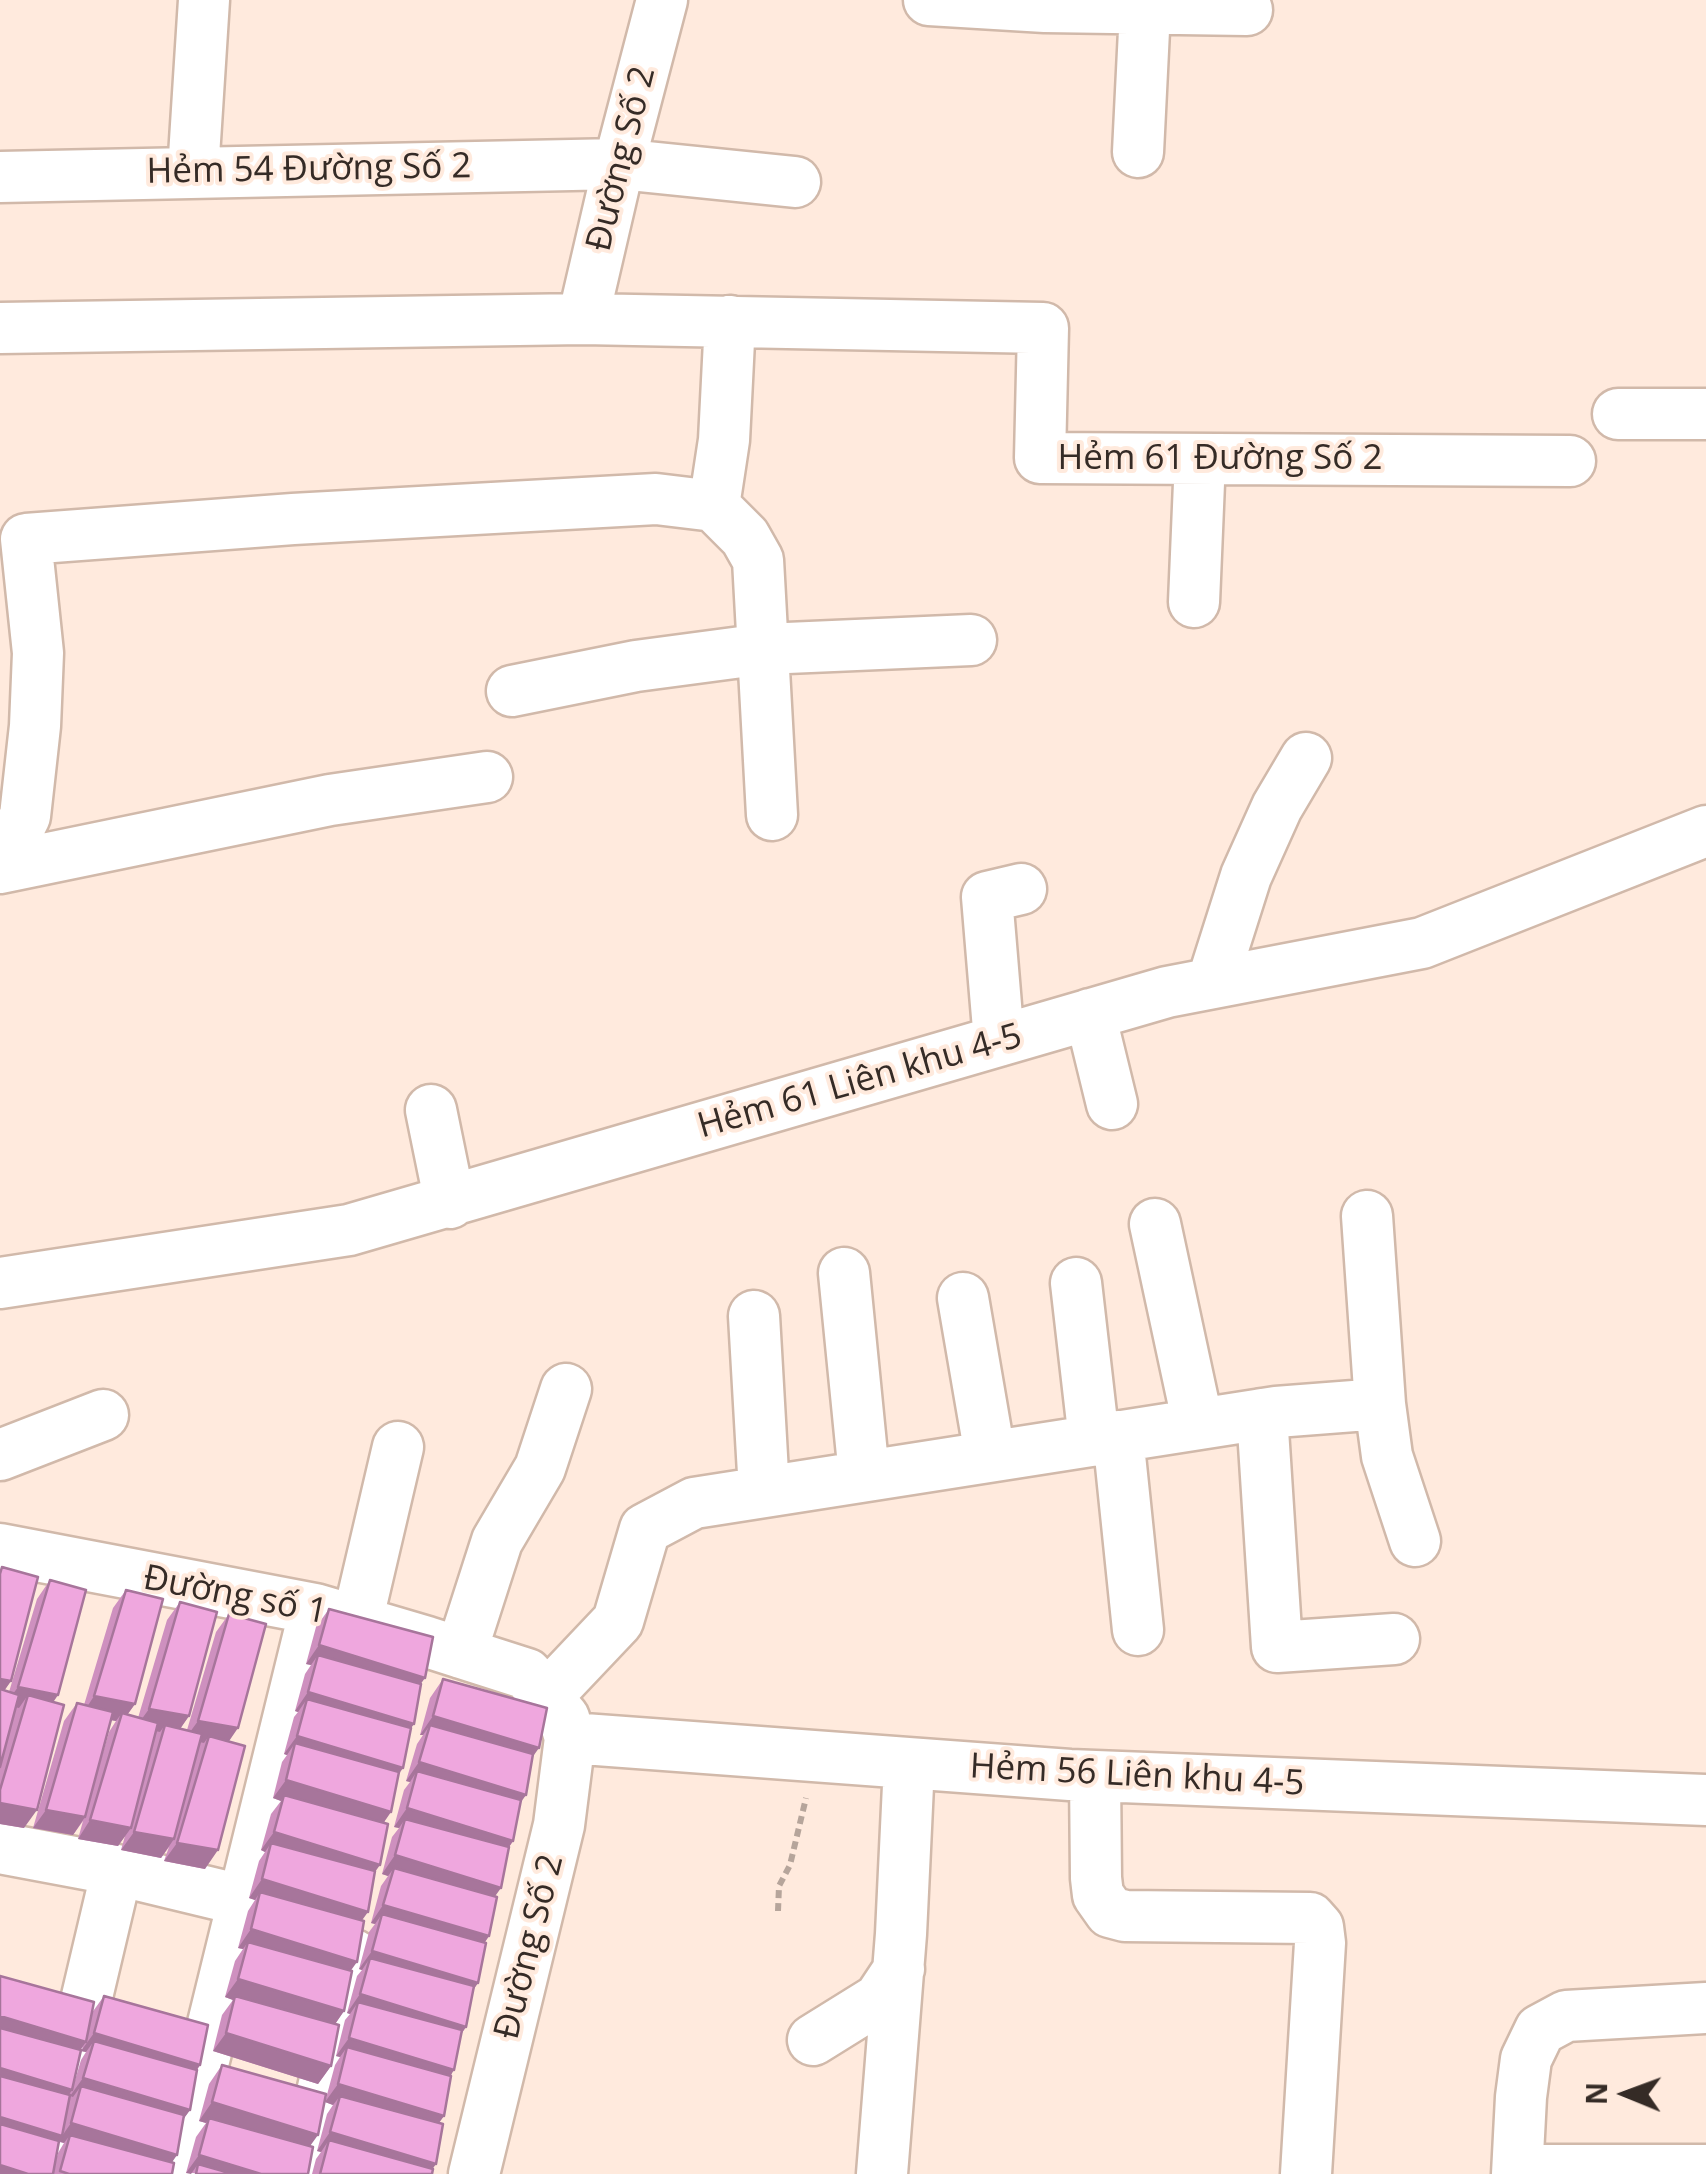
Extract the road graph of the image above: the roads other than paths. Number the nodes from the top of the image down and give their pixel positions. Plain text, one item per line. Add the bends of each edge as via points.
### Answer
1 (204, 0) edge
2 (662, 0) edge
3 (929, 0) edge
4 (1145, 10) junction
5 (1247, 10) dead end
6 (1138, 152) dead end
7 (618, 164) junction
8 (193, 172) junction
9 (0, 177) edge
10 (795, 182) dead end
11 (583, 318) junction
12 (730, 321) junction
13 (0, 328) edge
14 (1618, 414) dead end
15 (1706, 414) edge
16 (1200, 459) junction
17 (1570, 461) dead end
18 (714, 506) junction
19 (15, 575) edge
20 (1194, 602) dead end
21 (971, 640) dead end
22 (764, 649) junction
23 (19, 655) edge
24 (512, 691) dead end
25 (1306, 758) dead end
26 (487, 777) dead end
27 (772, 816) dead end
28 (1706, 831) edge
29 (0, 867) edge
30 (1021, 889) dead end
31 (1212, 983) junction
32 (1090, 1014) junction
33 (999, 1041) junction
34 (1112, 1104) dead end
35 (432, 1110) dead end
36 (450, 1203) junction
37 (1367, 1216) dead end
38 (1155, 1224) dead end
39 (844, 1274) dead end
40 (0, 1283) edge
41 (1076, 1283) dead end
42 (964, 1298) dead end
43 (754, 1316) dead end
44 (566, 1388) dead end
45 (1380, 1404) junction
46 (1262, 1414) junction
47 (103, 1415) dead end
48 (1198, 1424) junction
49 (1106, 1438) junction
50 (398, 1448) dead end
51 (0, 1455) edge
52 (990, 1455) junction
53 (864, 1475) junction
54 (764, 1491) junction
55 (1416, 1541) dead end
56 (0, 1549) edge
57 (336, 1615) junction
58 (1138, 1630) dead end
59 (1394, 1639) dead end
60 (435, 1659) junction
61 (560, 1718) junction
62 (909, 1764) junction
63 (1095, 1776) junction
64 (1706, 1800) edge
65 (0, 1848) edge
66 (118, 1870) junction
67 (242, 1900) junction
68 (365, 1908) edge
69 (899, 1969) junction
70 (1706, 2008) edge
71 (813, 2040) dead end
72 (1706, 2170) edge
73 (1518, 2172) edge
74 (45, 2174) edge
75 (176, 2174) edge
76 (303, 2174) edge
77 (474, 2174) edge
78 (882, 2174) edge
79 (1306, 2174) edge

1 - 8 street
2 - 7 street, Đường Số 2
3 - 4 street
4 - 5 street
4 - 6 street
7 - 8 street, Hẻm 54 Đường Số 2
7 - 10 street, Hẻm 54 Đường Số 2
7 - 11 street, Đường Số 2
8 - 9 street, Hẻm 54 Đường Số 2
11 - 12 street, Hẻm 61 Đường Số 2
11 - 13 street, Hẻm 61 Đường Số 2
12 - 16 street, Hẻm 61 Đường Số 2 via 1043,328 1040,458
12 - 18 street
14 - 15 street
16 - 17 street, Hẻm 61 Đường Số 2
16 - 20 street
18 - 19 street via 656,498 26,540
18 - 22 street via 746,537 758,560
19 - 23 street
21 - 22 street
22 - 24 street
22 - 27 street
23 - 29 street via 35,726 24,816
25 - 31 street via 1246,876
26 - 29 street via 330,800
28 - 31 street, Hẻm 61 Liên khu 4-5 via 1422,943
30 - 33 street via 988,897
31 - 32 street, Hẻm 61 Liên khu 4-5
32 - 33 street, Hẻm 61 Liên khu 4-5
32 - 34 street
33 - 36 street, Hẻm 61 Liên khu 4-5
35 - 36 street
36 - 40 street, Hẻm 61 Liên khu 4-5 via 349,1230
37 - 45 street
38 - 48 street
39 - 53 street
41 - 49 street
42 - 52 street
43 - 54 street
44 - 60 street via 540,1468
45 - 46 street
45 - 55 street via 1387,1456
46 - 48 street
46 - 59 street via 1277,1647
47 - 51 street
48 - 49 street
49 - 52 street
49 - 58 street
50 - 57 street
52 - 53 street
53 - 54 street
54 - 61 street via 694,1502 645,1528 618,1620
56 - 57 street, Đường số 1
57 - 60 street, Đường số 1
57 - 67 street
60 - 61 street, Đường số 1 via 527,1674
61 - 62 street, Hẻm 56 Liên khu 4-5 via 806,1756
61 - 77 street, Đường Số 2 via 559,1825
62 - 63 street, Hẻm 56 Liên khu 4-5
62 - 69 street
63 - 64 street, Hẻm 56 Liên khu 4-5
63 - 79 street via 1096,1878 1110,1912 1310,1918 1318,1927
65 - 66 street
66 - 67 street
66 - 74 street
67 - 75 street
68 - 76 street
69 - 71 street via 878,1999
69 - 78 street
70 - 73 street via 1566,2016 1540,2030 1526,2059
72 - 73 street

